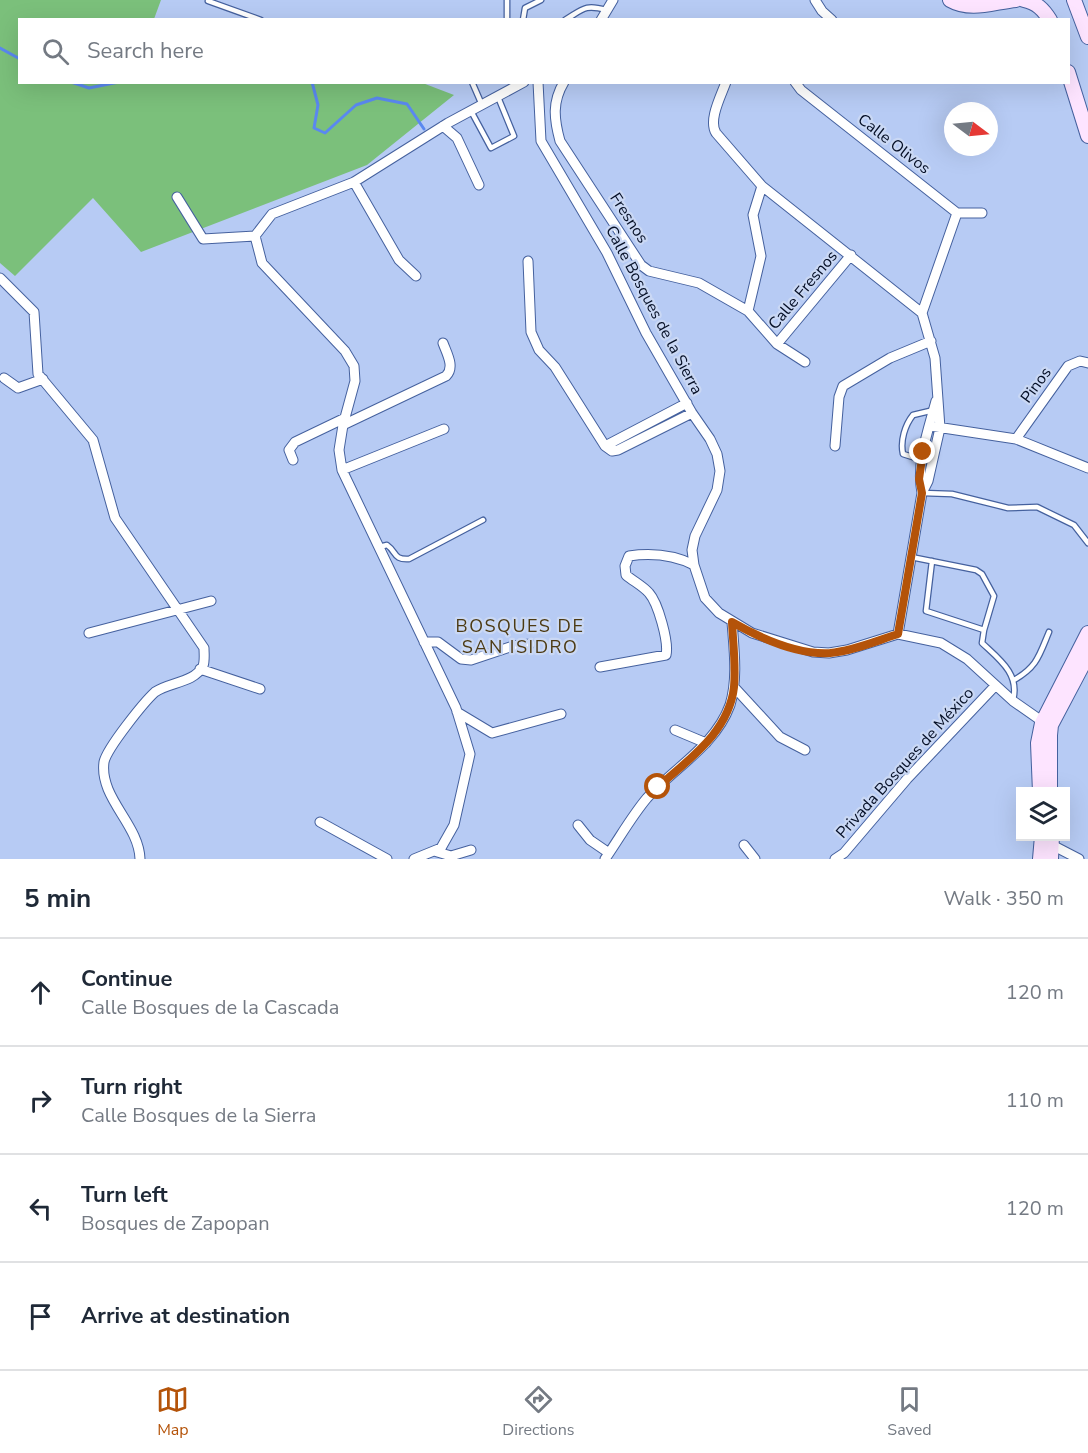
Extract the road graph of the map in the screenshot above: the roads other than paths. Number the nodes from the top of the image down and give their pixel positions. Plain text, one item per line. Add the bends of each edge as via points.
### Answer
1 (507, 0) edge
2 (541, 0) edge
3 (815, 0) edge
4 (950, 0) edge
5 (1016, 0) edge
6 (1024, 0) edge
7 (1074, 0) edge
8 (208, 2) dead end
9 (610, 3) edge
10 (255, 18) edge
11 (507, 18) edge
12 (523, 18) edge
13 (568, 18) edge
14 (602, 18) edge
15 (830, 18) edge
16 (1049, 18) edge
17 (1088, 37) edge
18 (1070, 78) edge
19 (473, 84) edge
20 (521, 84) edge
21 (538, 84) edge
22 (563, 84) edge
23 (725, 84) edge
24 (796, 84) edge
25 (498, 97) junction
26 (482, 105) junction
27 (471, 111) junction
28 (443, 126) junction
29 (1088, 136) edge
30 (354, 182) junction
31 (479, 185) dead end
32 (762, 186) junction
33 (177, 197) dead end
34 (957, 213) junction
35 (982, 213) dead end
36 (255, 236) junction
37 (851, 255) junction
38 (528, 261) dead end
39 (416, 276) dead end
40 (0, 278) edge
41 (748, 311) junction
42 (922, 313) junction
43 (931, 341) junction
44 (443, 344) dead end
45 (777, 344) junction
46 (805, 362) dead end
47 (1088, 363) edge
48 (4, 378) dead end
49 (43, 379) junction
50 (687, 403) junction
51 (937, 410) junction
52 (692, 413) junction
53 (344, 422) junction
54 (930, 426) junction
55 (940, 428) junction
56 (444, 429) dead end
57 (1016, 439) junction
58 (605, 446) junction
59 (835, 446) dead end
60 (293, 460) dead end
61 (922, 460) junction
62 (1088, 468) edge
63 (342, 470) junction
64 (922, 493) junction
65 (483, 520) dead end
66 (1088, 543) edge
67 (379, 547) junction
68 (911, 557) junction
69 (932, 561) junction
70 (694, 564) junction
71 (211, 601) dead end
72 (178, 609) junction
73 (732, 622) junction
74 (984, 630) junction
75 (1049, 632) dead end
76 (89, 633) dead end
77 (1088, 633) edge
78 (898, 634) junction
79 (424, 642) junction
80 (530, 644) dead end
81 (1088, 655) edge
82 (600, 667) dead end
83 (200, 669) junction
84 (1014, 680) junction
85 (995, 686) junction
86 (734, 687) junction
87 (260, 689) dead end
88 (1013, 701) junction
89 (457, 712) junction
90 (561, 714) dead end
91 (1047, 724) junction
92 (675, 730) dead end
93 (706, 743) junction
94 (805, 750) dead end
95 (1040, 787) edge
96 (1050, 787) edge
97 (320, 822) dead end
98 (578, 825) dead end
99 (1048, 843) edge
100 (744, 845) dead end
101 (471, 850) dead end
102 (433, 851) junction
103 (607, 856) edge
104 (140, 859) edge
105 (387, 859) edge
106 (414, 859) edge
107 (754, 859) edge
108 (835, 859) edge
109 (1040, 859) edge
110 (1079, 859) edge

1 - 11 lane
2 - 12 lane via 525,8
3 - 15 street
4 - 5 main road via 963,6
6 - 16 main road via 1042,8
7 - 17 main road
8 - 10 lane
9 - 13 lane via 586,8
9 - 14 street
18 - 29 main road
19 - 26 lane
20 - 25 street
21 - 50 street, Calle Bosques de la Sierra via 541,141 607,253 646,333
22 - 41 street, Fresnos via 554,102 560,141 641,265 649,271 699,283
23 - 32 street via 713,128
24 - 34 street, Calle Olivos
25 - 26 street
25 - 27 lane via 514,136 490,148
26 - 27 street
27 - 28 street
28 - 30 street
28 - 31 street via 457,138
30 - 36 street via 272,214
30 - 39 street via 399,260
32 - 37 street
32 - 41 street via 753,215 760,256
33 - 36 street via 203,239
34 - 35 street
34 - 42 street
36 - 53 street via 262,263 345,351 354,366 355,381
37 - 42 street
37 - 45 street, Calle Fresnos
38 - 58 street via 531,332 539,350 555,367
40 - 49 street via 34,312 38,374
41 - 45 street, Fresnos
42 - 43 street
43 - 51 street
43 - 59 street via 890,358 843,386
44 - 53 street via 451,367 446,376
45 - 46 street, Fresnos
47 - 57 street, Pinos via 1080,361 1068,366
48 - 49 street via 18,388
49 - 72 street via 93,440 115,518
50 - 52 street, Calle Bosques de la Sierra
50 - 58 street
51 - 54 street
51 - 55 street
51 - 61 lane via 913,415 908,421 901,445 903,454
52 - 58 street via 618,450
52 - 70 street, Calle Bosques de la Sierra via 710,439 720,471 717,490 695,536
53 - 60 street via 290,446
53 - 63 street via 339,450
54 - 55 street
54 - 61 street
55 - 57 street
55 - 64 street
56 - 63 street
57 - 62 street
61 - 64 street
63 - 67 street
64 - 66 lane via 952,494 1008,508 1036,507 1074,525
64 - 68 street
65 - 67 lane via 409,559 396,556 387,545
67 - 79 street
68 - 69 lane
68 - 78 street
69 - 74 lane via 926,611
69 - 74 lane via 982,574 994,596
70 - 73 street, Calle Bosques de la Sierra via 705,598
70 - 82 street via 646,554 629,556 626,575 649,593 655,603 668,647 666,655
71 - 72 street
72 - 76 street
72 - 83 street via 204,648
73 - 78 street, Calle Bosques de la Sierra via 768,639 813,652 847,650
73 - 86 street
74 - 84 lane via 982,643 1011,671
75 - 84 lane via 1029,672
77 - 91 main road
78 - 85 street, Calle Bosques de la Sierra via 952,649
79 - 80 street via 438,642 461,659 471,660
79 - 89 street
81 - 91 main road
83 - 87 street
83 - 104 street via 156,692 113,741 104,762 105,784 124,816
84 - 88 lane
85 - 88 street, Calle Bosques de la Sierra
85 - 108 street, Privada Bosques de México
86 - 93 street via 724,718
86 - 94 street via 780,737
88 - 91 street, Calle Bosques de la Sierra
89 - 90 street via 492,733
89 - 102 street via 470,754 454,825 441,848
91 - 95 main road via 1038,743
91 - 96 main road
92 - 93 street
93 - 103 street via 646,799
97 - 105 street
98 - 103 street
99 - 109 main road
99 - 110 street
100 - 107 street
101 - 102 street via 451,856
102 - 106 street

